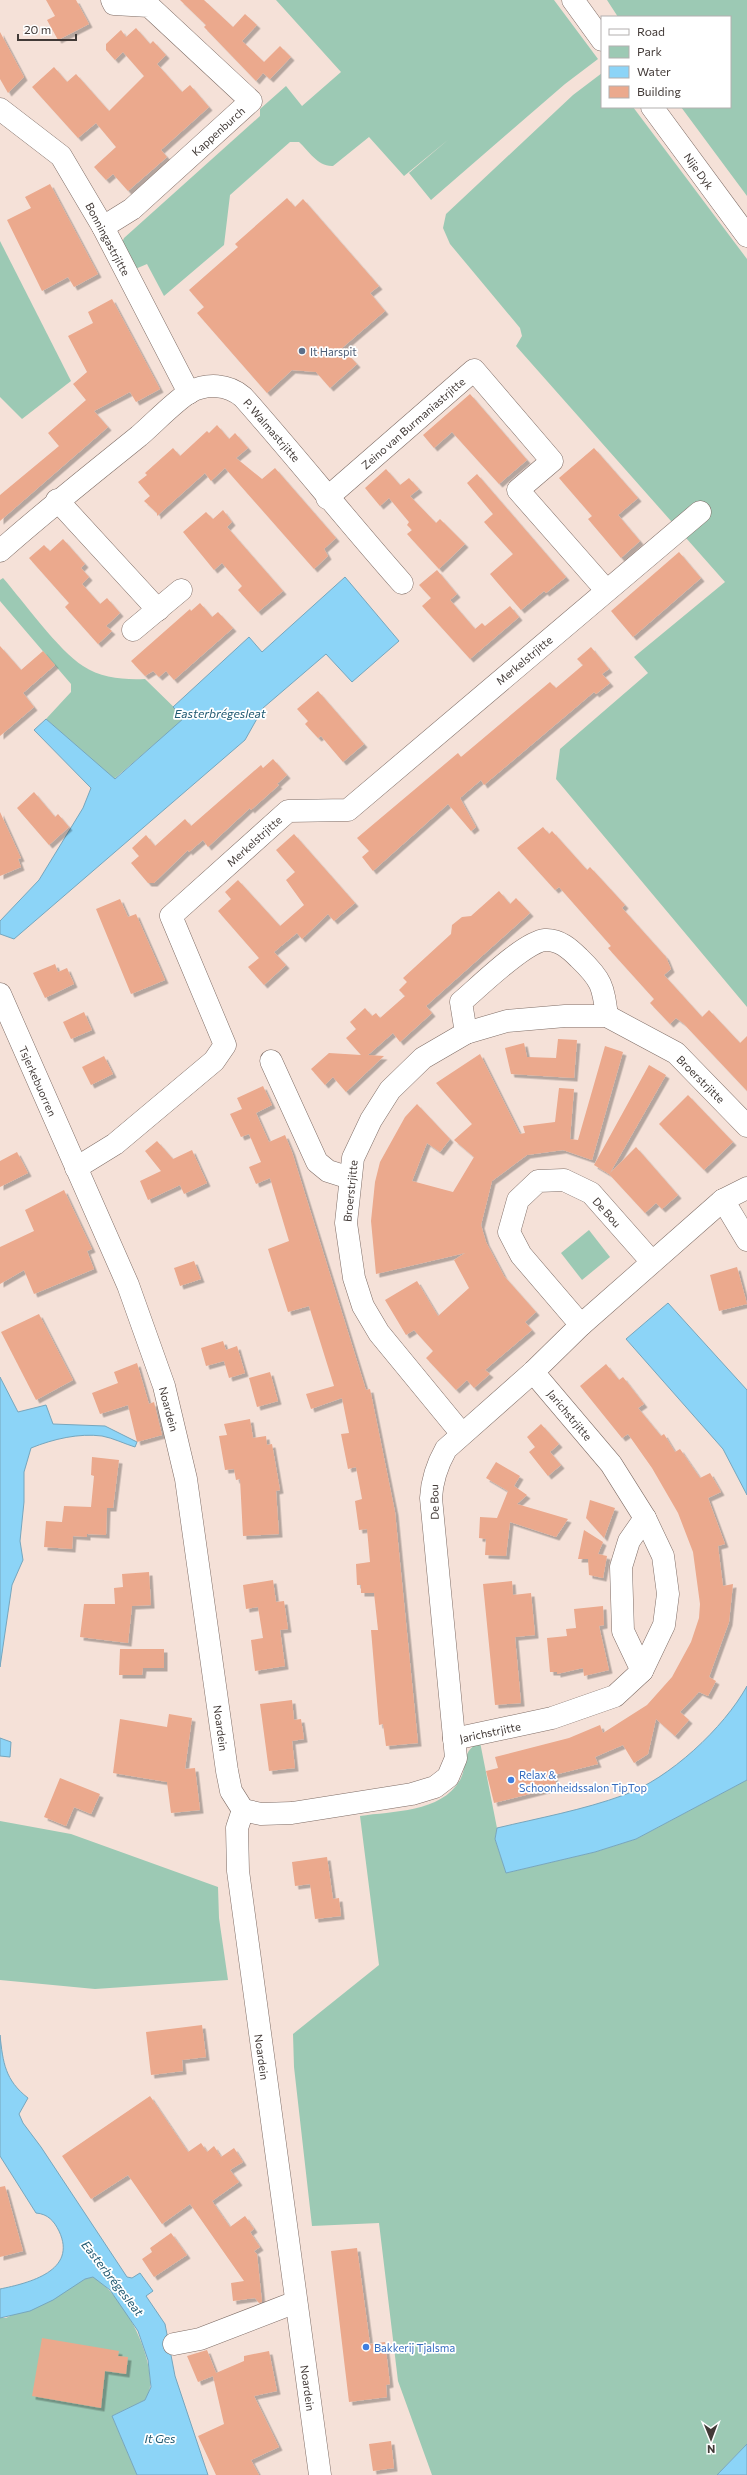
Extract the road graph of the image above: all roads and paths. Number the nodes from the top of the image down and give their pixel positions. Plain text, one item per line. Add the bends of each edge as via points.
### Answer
1 (112, 0) edge
2 (573, 0) edge
3 (601, 39) edge
4 (653, 108) edge
5 (0, 109) edge
6 (103, 227) junction
7 (747, 236) edge
8 (189, 393) junction
9 (327, 498) junction
10 (57, 500) junction
11 (700, 512) dead end
12 (0, 551) edge
13 (402, 583) dead end
14 (181, 590) dead end
15 (606, 590) junction
16 (158, 610) junction
17 (134, 630) dead end
18 (0, 994) edge
19 (607, 1016) junction
20 (466, 1033) junction
21 (271, 1061) dead end
22 (747, 1126) edge
23 (76, 1168) junction
24 (350, 1178) junction
25 (747, 1188) edge
26 (723, 1200) junction
27 (747, 1240) edge
28 (652, 1262) junction
29 (581, 1325) junction
30 (534, 1372) junction
31 (462, 1434) junction
32 (645, 1518) junction
33 (642, 1671) junction
34 (454, 1739) junction
35 (243, 1810) junction
36 (296, 2302) junction
37 (174, 2344) dead end
38 (320, 2475) edge

1 - 6 street, Kappenburch via 114,4 148,6 251,101 132,209
2 - 3 street
4 - 7 street, Nije Dyk
5 - 6 street, Bonningastrjitte via 61,156
6 - 8 street, Bonningastrjitte
8 - 9 street, P. Walmastrjitte via 212,386 236,390 287,446
8 - 10 street, P. Walmastrjitte via 140,436
9 - 13 street, P. Walmastrjitte
9 - 15 street, Zeino van Burmaniastrjitte via 474,370 552,461 518,490
10 - 12 street, P. Walmastrjitte
10 - 16 street
11 - 15 street, Merkelstrjitte
14 - 16 street
15 - 23 street, Merkelstrjitte via 348,810 288,812 171,916 225,1045 214,1061 115,1144
16 - 17 street
18 - 23 street, Tsjerkebuorren
19 - 20 street, Broerstrjitte via 565,1016 507,1021
19 - 20 street via 604,988 591,969 565,945 545,940 529,945 462,1002
19 - 22 street, Broerstrjitte via 676,1053
20 - 24 street, Broerstrjitte via 423,1058 390,1090 371,1120 353,1158
21 - 24 street via 317,1162 328,1171
23 - 35 street, Noardein via 141,1316 175,1429 186,1479 227,1771 231,1791
24 - 31 street, Broerstrjitte via 346,1223 354,1278 363,1306 379,1333
25 - 26 street, De Bou
26 - 27 street
26 - 28 street, De Bou
28 - 29 street, De Bou
28 - 29 street, De Bou via 591,1194 564,1180 538,1181 518,1200 509,1232 521,1255
29 - 30 street, De Bou
30 - 31 street, De Bou
30 - 32 street, Jarichstrjitte via 611,1464
31 - 34 street, De Bou via 446,1448 432,1481
32 - 33 street, Jarichstrjitte via 663,1556 668,1594 664,1625
32 - 33 street via 630,1541 621,1567 623,1631
33 - 34 street, Jarichstrjitte via 614,1696 552,1718
34 - 35 street, Jarichstrjitte via 456,1758 448,1777 435,1787 412,1794 292,1813 261,1814
35 - 36 street, Noardein via 237,1828 238,1871
36 - 37 street via 200,2339
36 - 38 street, Noardein

